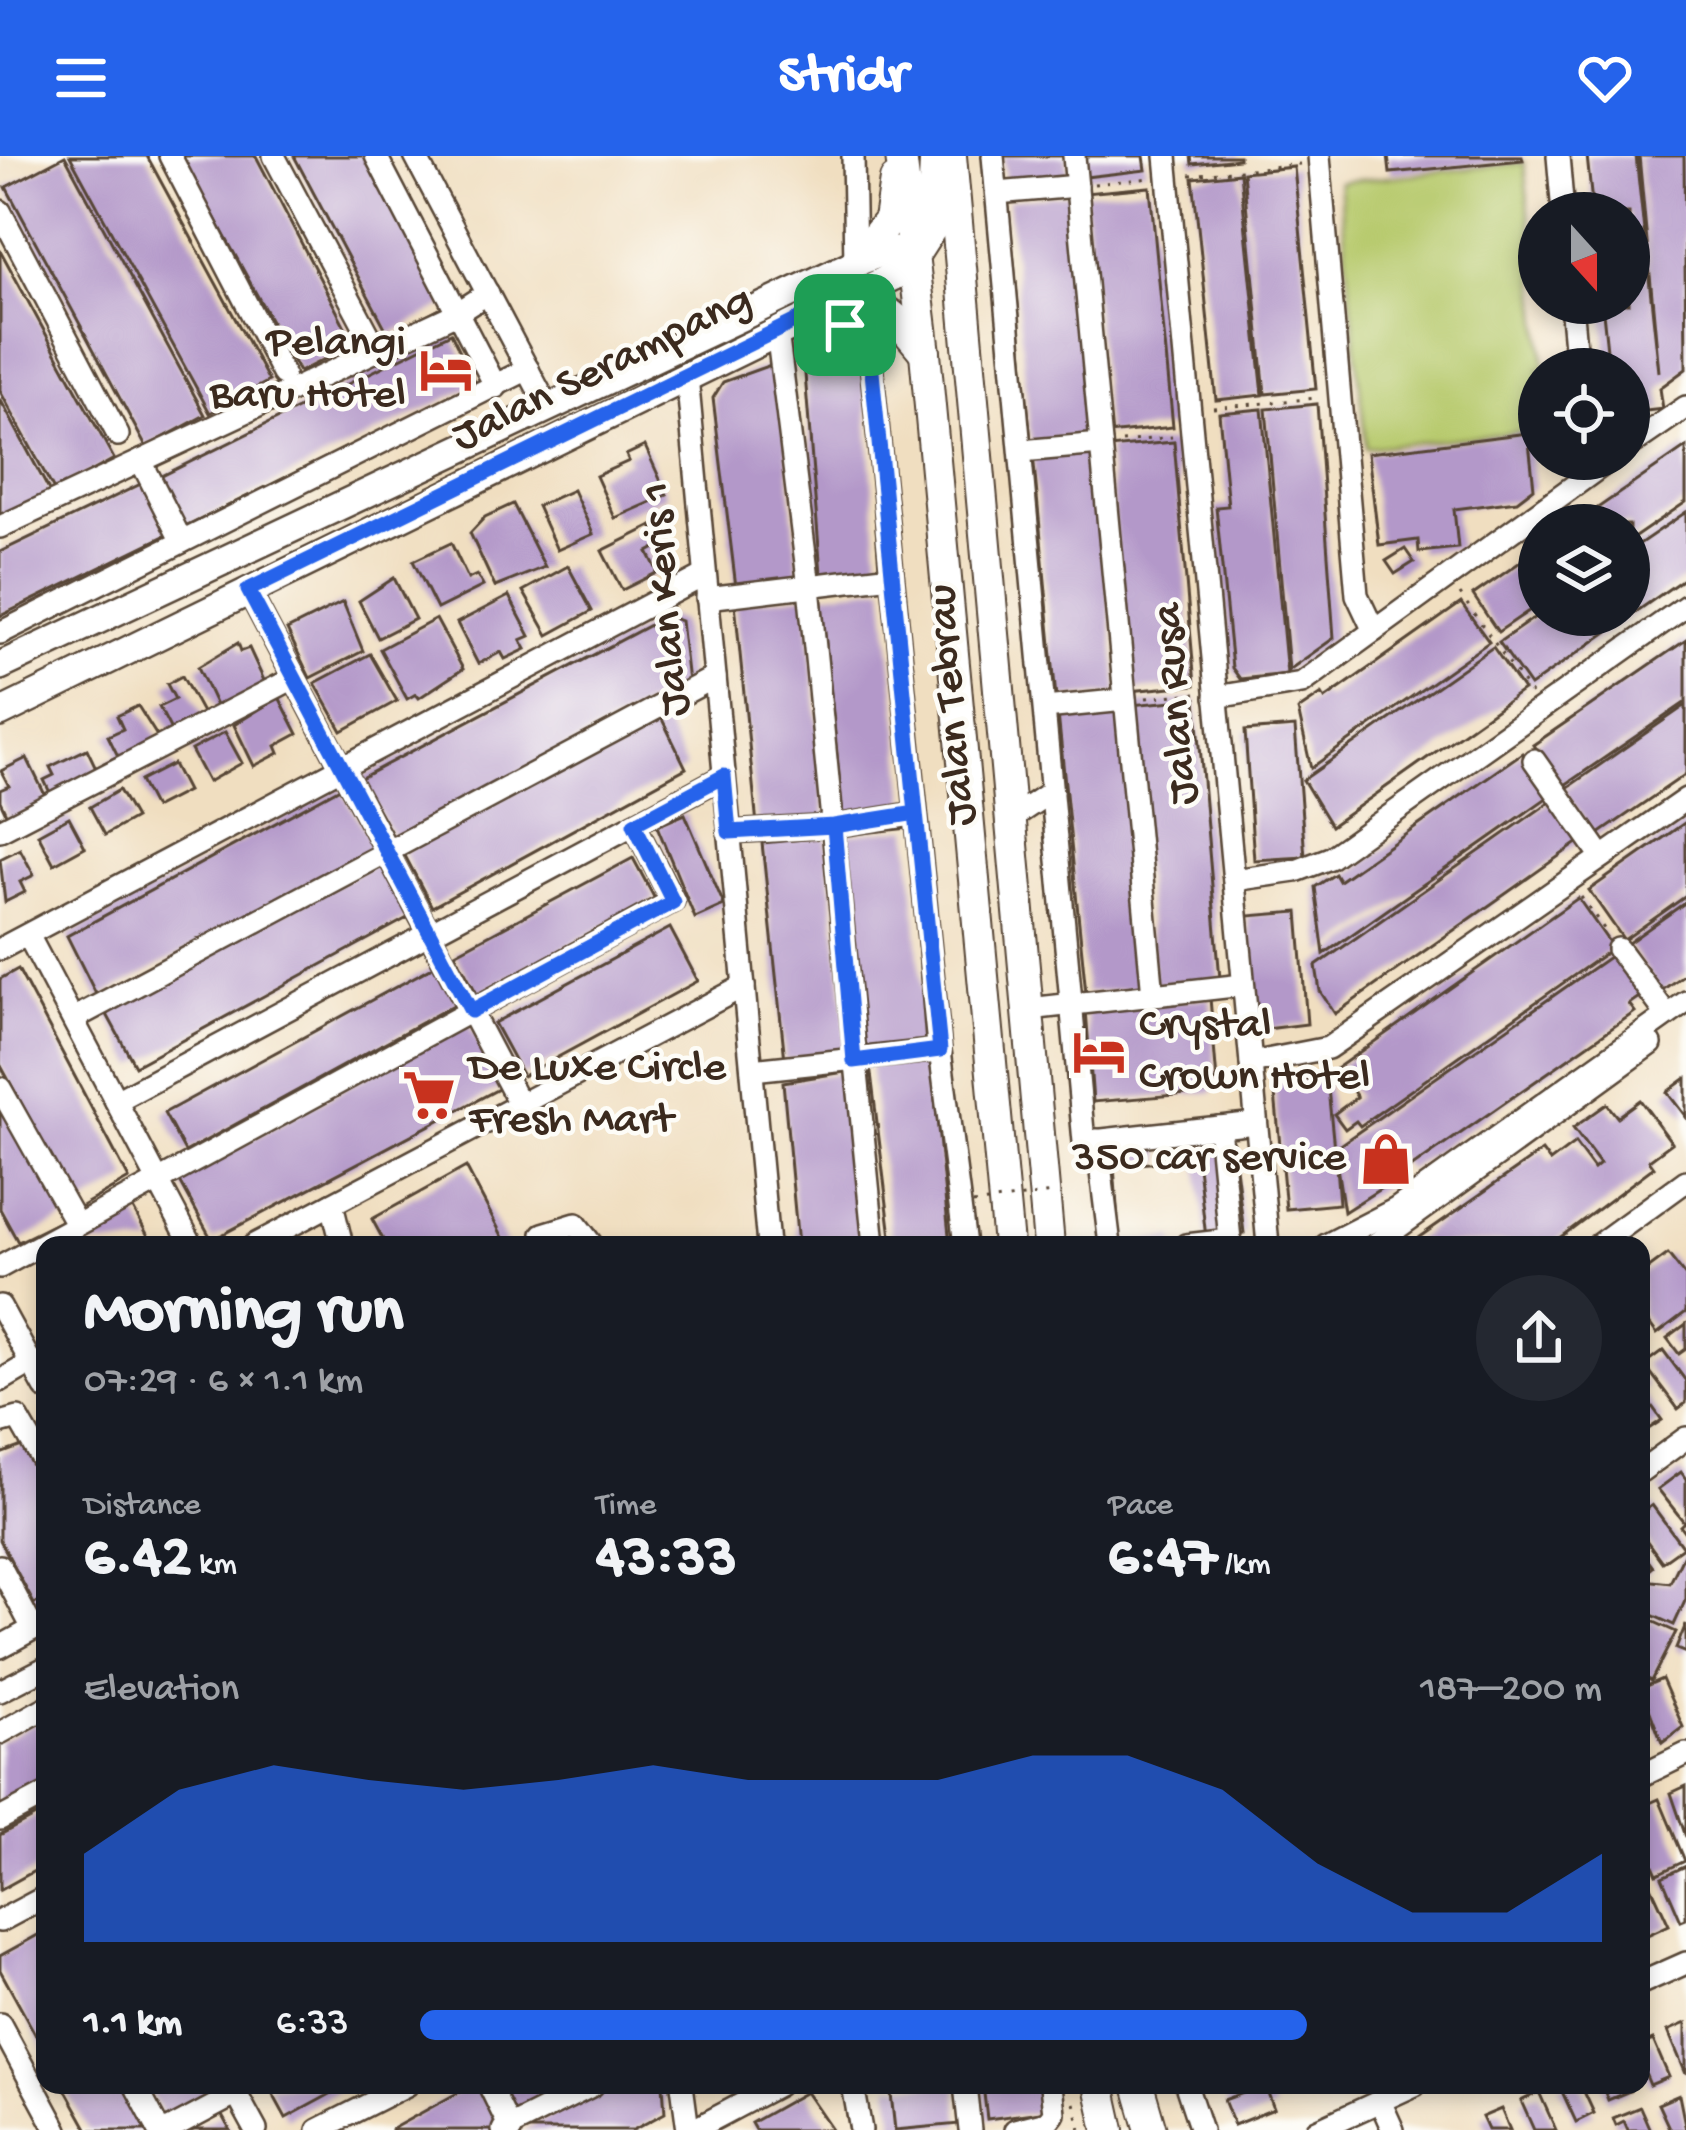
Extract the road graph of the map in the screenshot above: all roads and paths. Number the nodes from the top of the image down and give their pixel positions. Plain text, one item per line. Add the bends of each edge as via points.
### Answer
1 (170, 156) edge
2 (274, 156) edge
3 (376, 156) edge
4 (415, 156) edge
5 (853, 156) edge
6 (899, 156) edge
7 (935, 156) edge
8 (951, 156) edge
9 (994, 156) edge
10 (1074, 156) edge
11 (1558, 156) edge
12 (1319, 159) edge
13 (1167, 166) edge
14 (1077, 186) junction
15 (1562, 192) edge
16 (997, 193) junction
17 (0, 212) edge
18 (914, 255) junction
19 (855, 263) junction
20 (488, 293) junction
21 (842, 300) junction
22 (457, 313) junction
23 (790, 324) junction
24 (377, 350) junction
25 (926, 352) junction
26 (529, 369) junction
27 (283, 374) dead end
28 (686, 376) junction
29 (496, 387) junction
30 (1342, 395) junction
31 (546, 404) junction
32 (1686, 407) edge
33 (1190, 410) junction
34 (1650, 432) edge
35 (118, 435) dead end
36 (1192, 435) junction
37 (1101, 443) junction
38 (1021, 452) junction
39 (141, 461) junction
40 (1570, 480) edge
41 (979, 499) junction
42 (0, 527) edge
43 (182, 542) junction
44 (892, 576) junction
45 (1449, 578) junction
46 (706, 586) junction
47 (809, 587) junction
48 (248, 590) junction
49 (1686, 606) edge
50 (1374, 631) junction
51 (0, 633) edge
52 (0, 666) edge
53 (715, 677) junction
54 (294, 678) junction
55 (1216, 694) junction
56 (1125, 700) junction
57 (1540, 706) junction
58 (1045, 708) junction
59 (0, 712) edge
60 (1534, 760) dead end
61 (341, 767) junction
62 (724, 776) junction
63 (1052, 791) junction
64 (1686, 799) edge
65 (916, 813) junction
66 (1010, 819) junction
67 (634, 824) junction
68 (834, 826) junction
69 (0, 830) edge
70 (729, 832) junction
71 (386, 852) junction
72 (1602, 856) junction
73 (1234, 880) junction
74 (1568, 880) junction
75 (429, 933) junction
76 (28, 934) junction
77 (0, 949) edge
78 (1618, 949) joint
79 (1243, 985) junction
80 (744, 986) junction
81 (1153, 995) junction
82 (1686, 1002) edge
83 (1073, 1004) junction
84 (1029, 1009) junction
85 (471, 1011) junction
86 (1676, 1017) edge
87 (73, 1019) junction
88 (940, 1050) junction
89 (854, 1061) junction
90 (1251, 1063) junction
91 (752, 1070) junction
92 (0, 1088) edge
93 (116, 1101) junction
94 (520, 1105) junction
95 (1256, 1123) junction
96 (1219, 1127) junction
97 (1091, 1141) junction
98 (159, 1181) junction
99 (1686, 1181) edge
100 (1052, 1193) dead end
101 (332, 1204) junction
102 (973, 1204) dead end
103 (77, 1225) junction
104 (543, 1234) dead end
105 (57, 1236) edge
106 (187, 1236) edge
107 (271, 1236) edge
108 (340, 1236) edge
109 (585, 1236) edge
110 (767, 1236) edge
111 (873, 1236) edge
112 (964, 1236) edge
113 (1007, 1236) edge
114 (1048, 1236) edge
115 (1108, 1236) edge
116 (1230, 1236) edge
117 (1267, 1236) edge
118 (1343, 1236) edge
119 (1387, 1236) edge
120 (1610, 1236) edge
121 (36, 1247) edge
122 (0, 1267) edge
123 (0, 1306) edge
124 (36, 1354) edge
125 (36, 1356) edge
126 (2, 1375) edge
127 (0, 1423) edge
128 (1686, 1438) edge
129 (36, 1449) edge
130 (1650, 1464) edge
131 (0, 1566) edge
132 (36, 1616) edge
133 (36, 1620) edge
134 (0, 1647) edge
135 (36, 1673) edge
136 (0, 1691) edge
137 (36, 1713) edge
138 (0, 1733) edge
139 (1686, 1754) edge
140 (1650, 1771) edge
141 (36, 1800) edge
142 (0, 1819) edge
143 (36, 1908) edge
144 (0, 1921) edge
145 (1686, 1963) edge
146 (1650, 1979) edge
147 (0, 2024) edge
148 (36, 2091) edge
149 (38, 2094) edge
150 (140, 2094) edge
151 (223, 2094) edge
152 (238, 2094) edge
153 (389, 2094) edge
154 (493, 2094) edge
155 (576, 2094) edge
156 (684, 2094) edge
157 (756, 2094) edge
158 (855, 2094) edge
159 (966, 2094) edge
160 (1052, 2094) edge
161 (1098, 2094) edge
162 (1141, 2094) edge
163 (1189, 2094) edge
164 (1395, 2094) edge
165 (1380, 2101) junction
166 (1094, 2126) edge
167 (508, 2129) edge
168 (57, 2130) edge
169 (159, 2130) edge
170 (169, 2130) edge
171 (256, 2130) edge
172 (318, 2130) edge
173 (691, 2130) edge
174 (861, 2130) edge
175 (970, 2130) edge
176 (1015, 2130) edge
177 (1081, 2130) edge
178 (1151, 2130) edge
179 (1201, 2130) edge
180 (1317, 2130) edge
181 (1393, 2130) edge

1 - 27 street
2 - 24 street
3 - 22 street
4 - 20 street
5 - 19 street
6 - 18 highway, Jalan Tebrau
6 - 19 highway via 889,220
7 - 18 highway via 932,227
8 - 41 highway, Jalan Tebrau
9 - 16 street
10 - 14 street
11 - 15 street
12 - 13 path
12 - 30 street
13 - 14 path
13 - 33 street, Jalan Rusa
14 - 16 street
14 - 37 street
16 - 38 street
17 - 35 street
18 - 19 main road, Jalan Serampang via 887,250
18 - 21 main road, Jalan Serampang via 898,274
18 - 25 highway, Jalan Tebrau
18 - 41 highway via 932,267 946,296
19 - 31 main road, Jalan Serampang
20 - 22 street
20 - 26 street
21 - 23 main road, Jalan Serampang
21 - 25 highway via 889,310
22 - 24 street
22 - 29 street
23 - 28 main road, Jalan Serampang
23 - 44 street via 845,325 868,342
23 - 47 street
24 - 39 street
25 - 113 highway, Jalan Tebrau
26 - 29 street, Jalan Serampang
26 - 31 street
28 - 46 street, Jalan Keris 1
28 - 48 main road, Jalan Serampang
29 - 43 street, Jalan Serampang
30 - 33 path
30 - 50 street via 1358,595
31 - 52 main road, Jalan Serampang
32 - 34 street
33 - 36 street, Jalan Rusa
36 - 37 path
36 - 55 street, Jalan Rusa
37 - 38 street
37 - 56 street
38 - 58 street
39 - 42 street
39 - 43 street
40 - 45 street
41 - 66 highway, Jalan Tebrau
43 - 51 street, Jalan Serampang
44 - 47 street
44 - 65 street
45 - 50 street
45 - 57 path
46 - 47 street
46 - 53 street, Jalan Keris 1
46 - 61 street
47 - 68 street
48 - 54 street
48 - 59 main road, Jalan Serampang
49 - 57 street
50 - 55 street via 1302,683
53 - 62 street, Jalan Keris 1
53 - 71 street
54 - 61 street
54 - 69 street
55 - 56 path
55 - 73 street, Jalan Rusa
56 - 58 street
56 - 81 street
57 - 73 street via 1330,858
58 - 63 street
60 - 72 street
61 - 71 street
61 - 76 street
62 - 67 street
62 - 70 street, Jalan Keris 1
63 - 66 street
63 - 83 street
64 - 72 street
65 - 68 street
65 - 88 street
66 - 84 highway, Jalan Tebrau
67 - 75 street
67 - 85 street via 673,902
68 - 70 street
68 - 89 street
70 - 80 street, Jalan Keris 1
71 - 75 street
71 - 87 street
72 - 74 street
73 - 79 street, Jalan Rusa
74 - 78 path
74 - 90 street via 1328,1048
75 - 85 street
75 - 93 street
76 - 77 street
76 - 87 street
78 - 86 street
79 - 81 street
79 - 90 street, Jalan Rusa
80 - 91 street, Jalan Keris 1
80 - 94 street
81 - 83 street
82 - 86 street
83 - 84 street
83 - 97 street
84 - 114 highway, Jalan Tebrau
85 - 94 street
85 - 98 street
86 - 118 street via 1396,1209
86 - 119 street
87 - 93 street
88 - 89 street
88 - 112 street
89 - 91 street
89 - 111 street
90 - 95 street, Jalan Rusa
91 - 110 street, Jalan Keris 1
92 - 103 street
93 - 98 street
94 - 101 street
95 - 96 street
95 - 117 street, Jalan Rusa
96 - 97 street
96 - 116 street
97 - 115 street
98 - 103 street
98 - 106 street
99 - 120 street
100 - 102 path, bridge
101 - 107 street
101 - 108 street
103 - 105 street
104 - 109 street via 576,1224
121 - 122 street
123 - 124 street via 19,1342
125 - 126 street
127 - 129 street via 18,1418
128 - 130 street
131 - 132 street
133 - 134 street
135 - 136 street
137 - 138 street
139 - 140 street
141 - 142 street
143 - 144 street
145 - 146 street
147 - 148 street
149 - 168 street
150 - 169 street
151 - 170 street
152 - 171 street
153 - 172 street
154 - 167 street
155 - 167 street
156 - 173 street
157 - 173 street
158 - 174 street
159 - 175 street
160 - 176 street via 1047,2122
161 - 166 highway
162 - 178 highway
163 - 179 street
164 - 165 street
165 - 180 street
165 - 181 street
166 - 177 path

